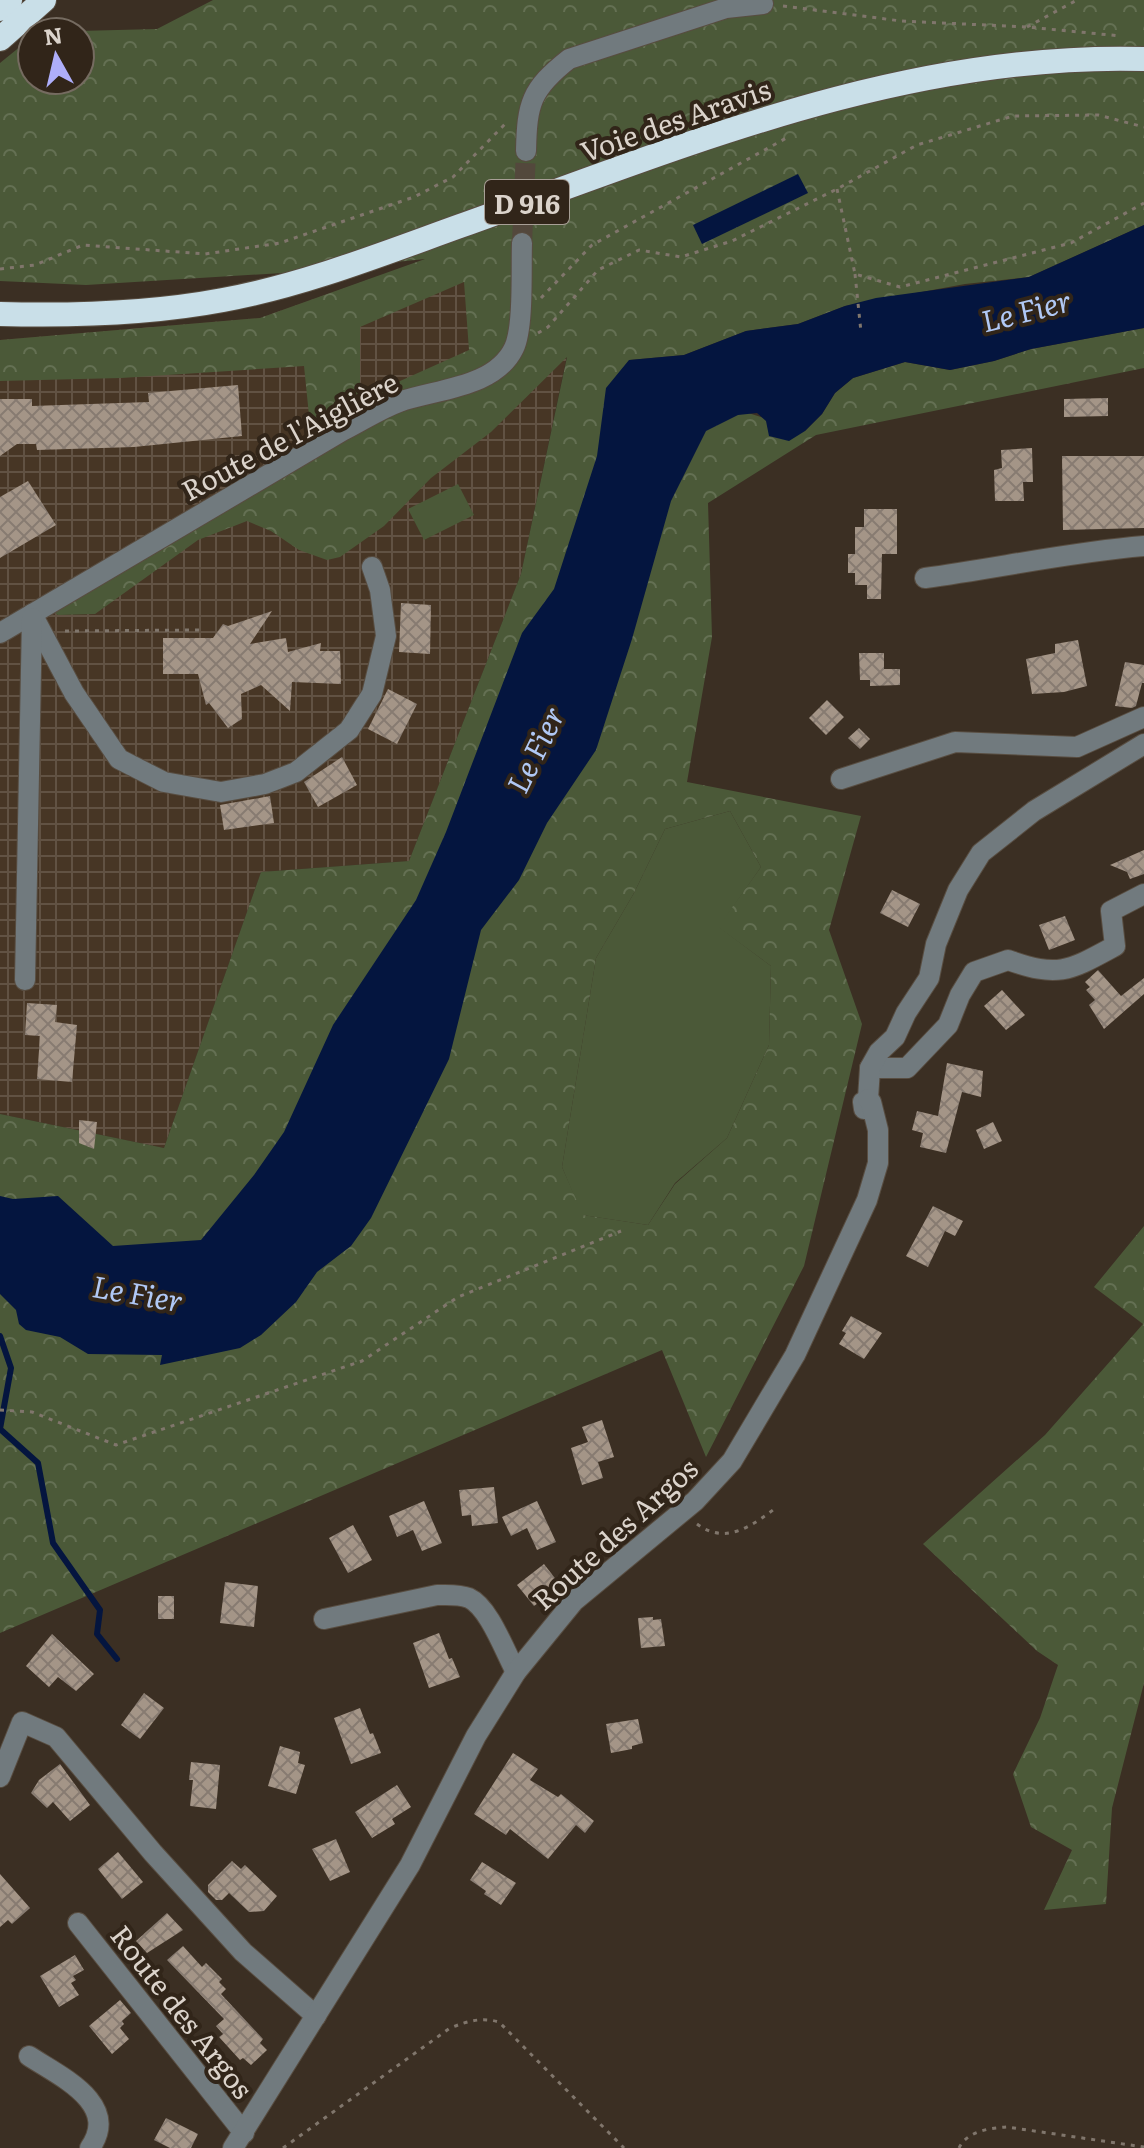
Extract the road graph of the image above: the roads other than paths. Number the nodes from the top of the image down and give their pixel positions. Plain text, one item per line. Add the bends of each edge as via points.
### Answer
1 (10, 0) edge
2 (44, 0) edge
3 (763, 4) road end
4 (0, 9) edge
5 (0, 39) edge
6 (1144, 59) edge
7 (526, 151) tunnel mouth
8 (522, 243) tunnel mouth
9 (0, 314) edge
10 (1144, 546) edge
11 (372, 567) dead end
12 (925, 578) dead end
13 (37, 622) junction
14 (0, 633) edge
15 (1144, 717) edge
16 (1144, 744) edge
17 (841, 779) dead end
18 (1144, 894) edge
19 (25, 980) dead end
20 (874, 1060) junction
21 (324, 1619) dead end
22 (516, 1672) junction
23 (0, 1777) edge
24 (175, 1898) dead end
25 (78, 1923) dead end
26 (312, 2023) junction
27 (29, 2056) dead end
28 (238, 2140) edge
29 (90, 2148) edge

1 - 4 highway
2 - 5 highway
3 - 7 street via 726,8 569,59 536,92 527,117
6 - 9 highway, Voie des Aravis / D 916 via 984,69 830,100 724,132 321,275 225,300 127,313
8 - 13 street, Route de l'Aiglière via 519,321 514,347 500,365 474,381 397,402
10 - 12 street
11 - 13 street via 386,636 372,694 349,730 296,772 221,792 164,782 119,759 74,693
13 - 14 street, Route de l'Aiglière
13 - 19 street
15 - 17 street via 1077,747 955,742
16 - 20 street, Route des Argos via 1034,811 981,853 958,890 929,978 906,1013 877,1039
18 - 20 street via 1111,911 1115,946 1057,972 1008,960 974,972 948,1025 907,1068
20 - 22 street, Route des Argos via 868,1099 863,1102 878,1163 867,1200 795,1355 732,1461 682,1512 574,1601
21 - 22 street via 437,1595 470,1599 483,1609
22 - 26 street, Route des Argos via 476,1736 410,1865
23 - 26 street via 22,1722 56,1737 153,1853
24 - 26 street
25 - 28 street, Route des Argos
26 - 28 street, Route des Argos
27 - 29 street via 90,2097 98,2115

